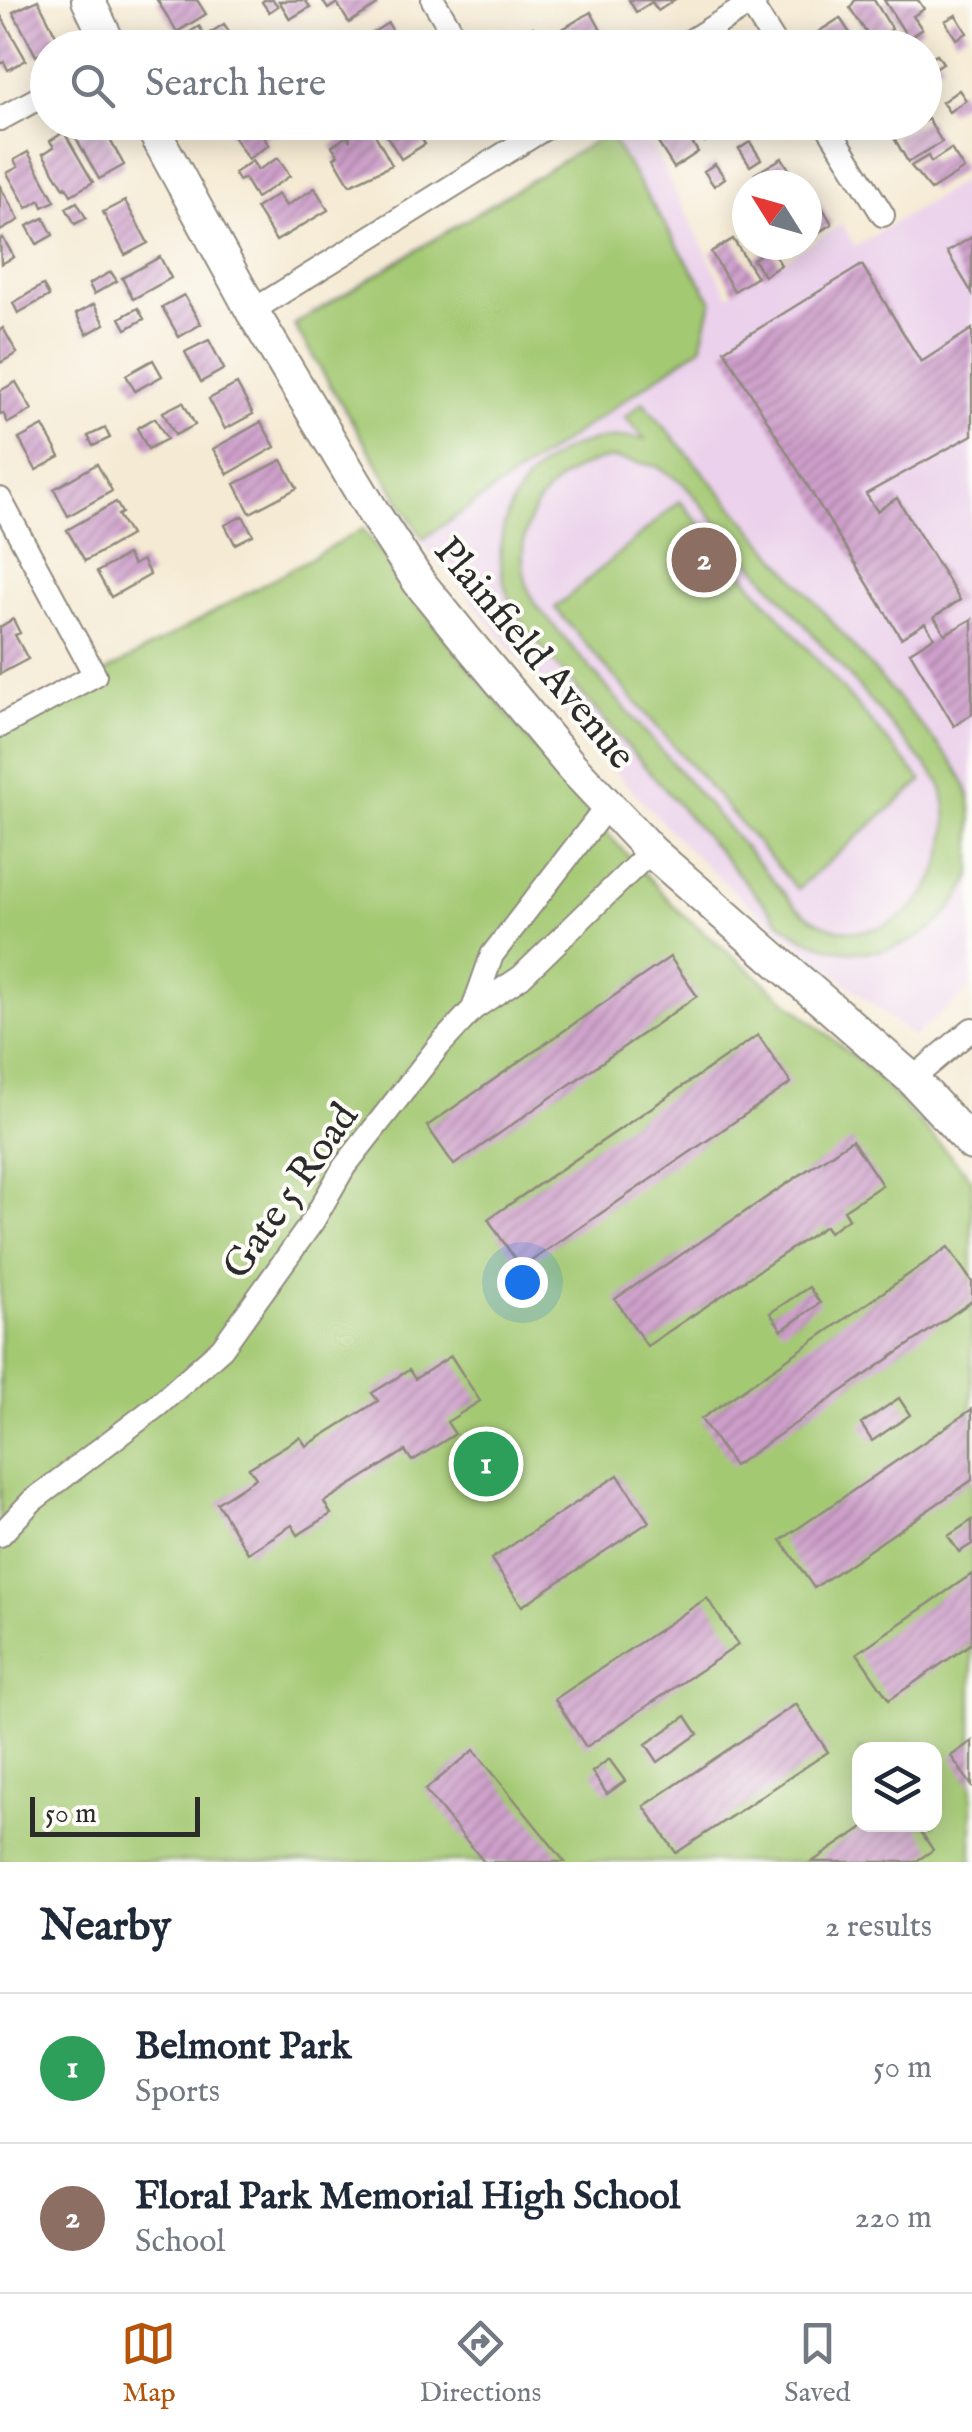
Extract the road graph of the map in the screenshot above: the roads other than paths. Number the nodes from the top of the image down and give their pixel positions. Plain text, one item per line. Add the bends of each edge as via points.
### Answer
1 (88, 0) edge
2 (433, 0) edge
3 (751, 1) edge
4 (102, 30) edge
5 (451, 30) edge
6 (707, 30) edge
7 (768, 30) edge
8 (30, 103) edge
9 (0, 119) edge
10 (159, 140) edge
11 (520, 140) edge
12 (527, 140) edge
13 (836, 140) edge
14 (522, 143) junction
15 (884, 215) dead end
16 (252, 311) junction
17 (0, 499) edge
18 (0, 726) edge
19 (608, 804) junction
20 (651, 851) junction
21 (473, 1009) junction
22 (972, 1029) edge
23 (912, 1079) junction
24 (972, 1144) edge
25 (0, 1536) edge

1 - 4 main road
2 - 5 street
3 - 6 street
3 - 7 street
8 - 9 street
10 - 16 main road, Plainfield Avenue
11 - 14 street
12 - 14 street
13 - 15 street
14 - 16 street
16 - 19 main road, Plainfield Avenue via 419,582
17 - 18 street via 95,675
19 - 20 main road, Plainfield Avenue
19 - 21 street, Gate 5 Road via 492,955
20 - 21 street, Gate 5 Road via 521,977
20 - 23 main road, Plainfield Avenue
21 - 25 street, Gate 5 Road via 344,1167 222,1348 32,1502
22 - 23 street
23 - 24 main road, Plainfield Avenue

